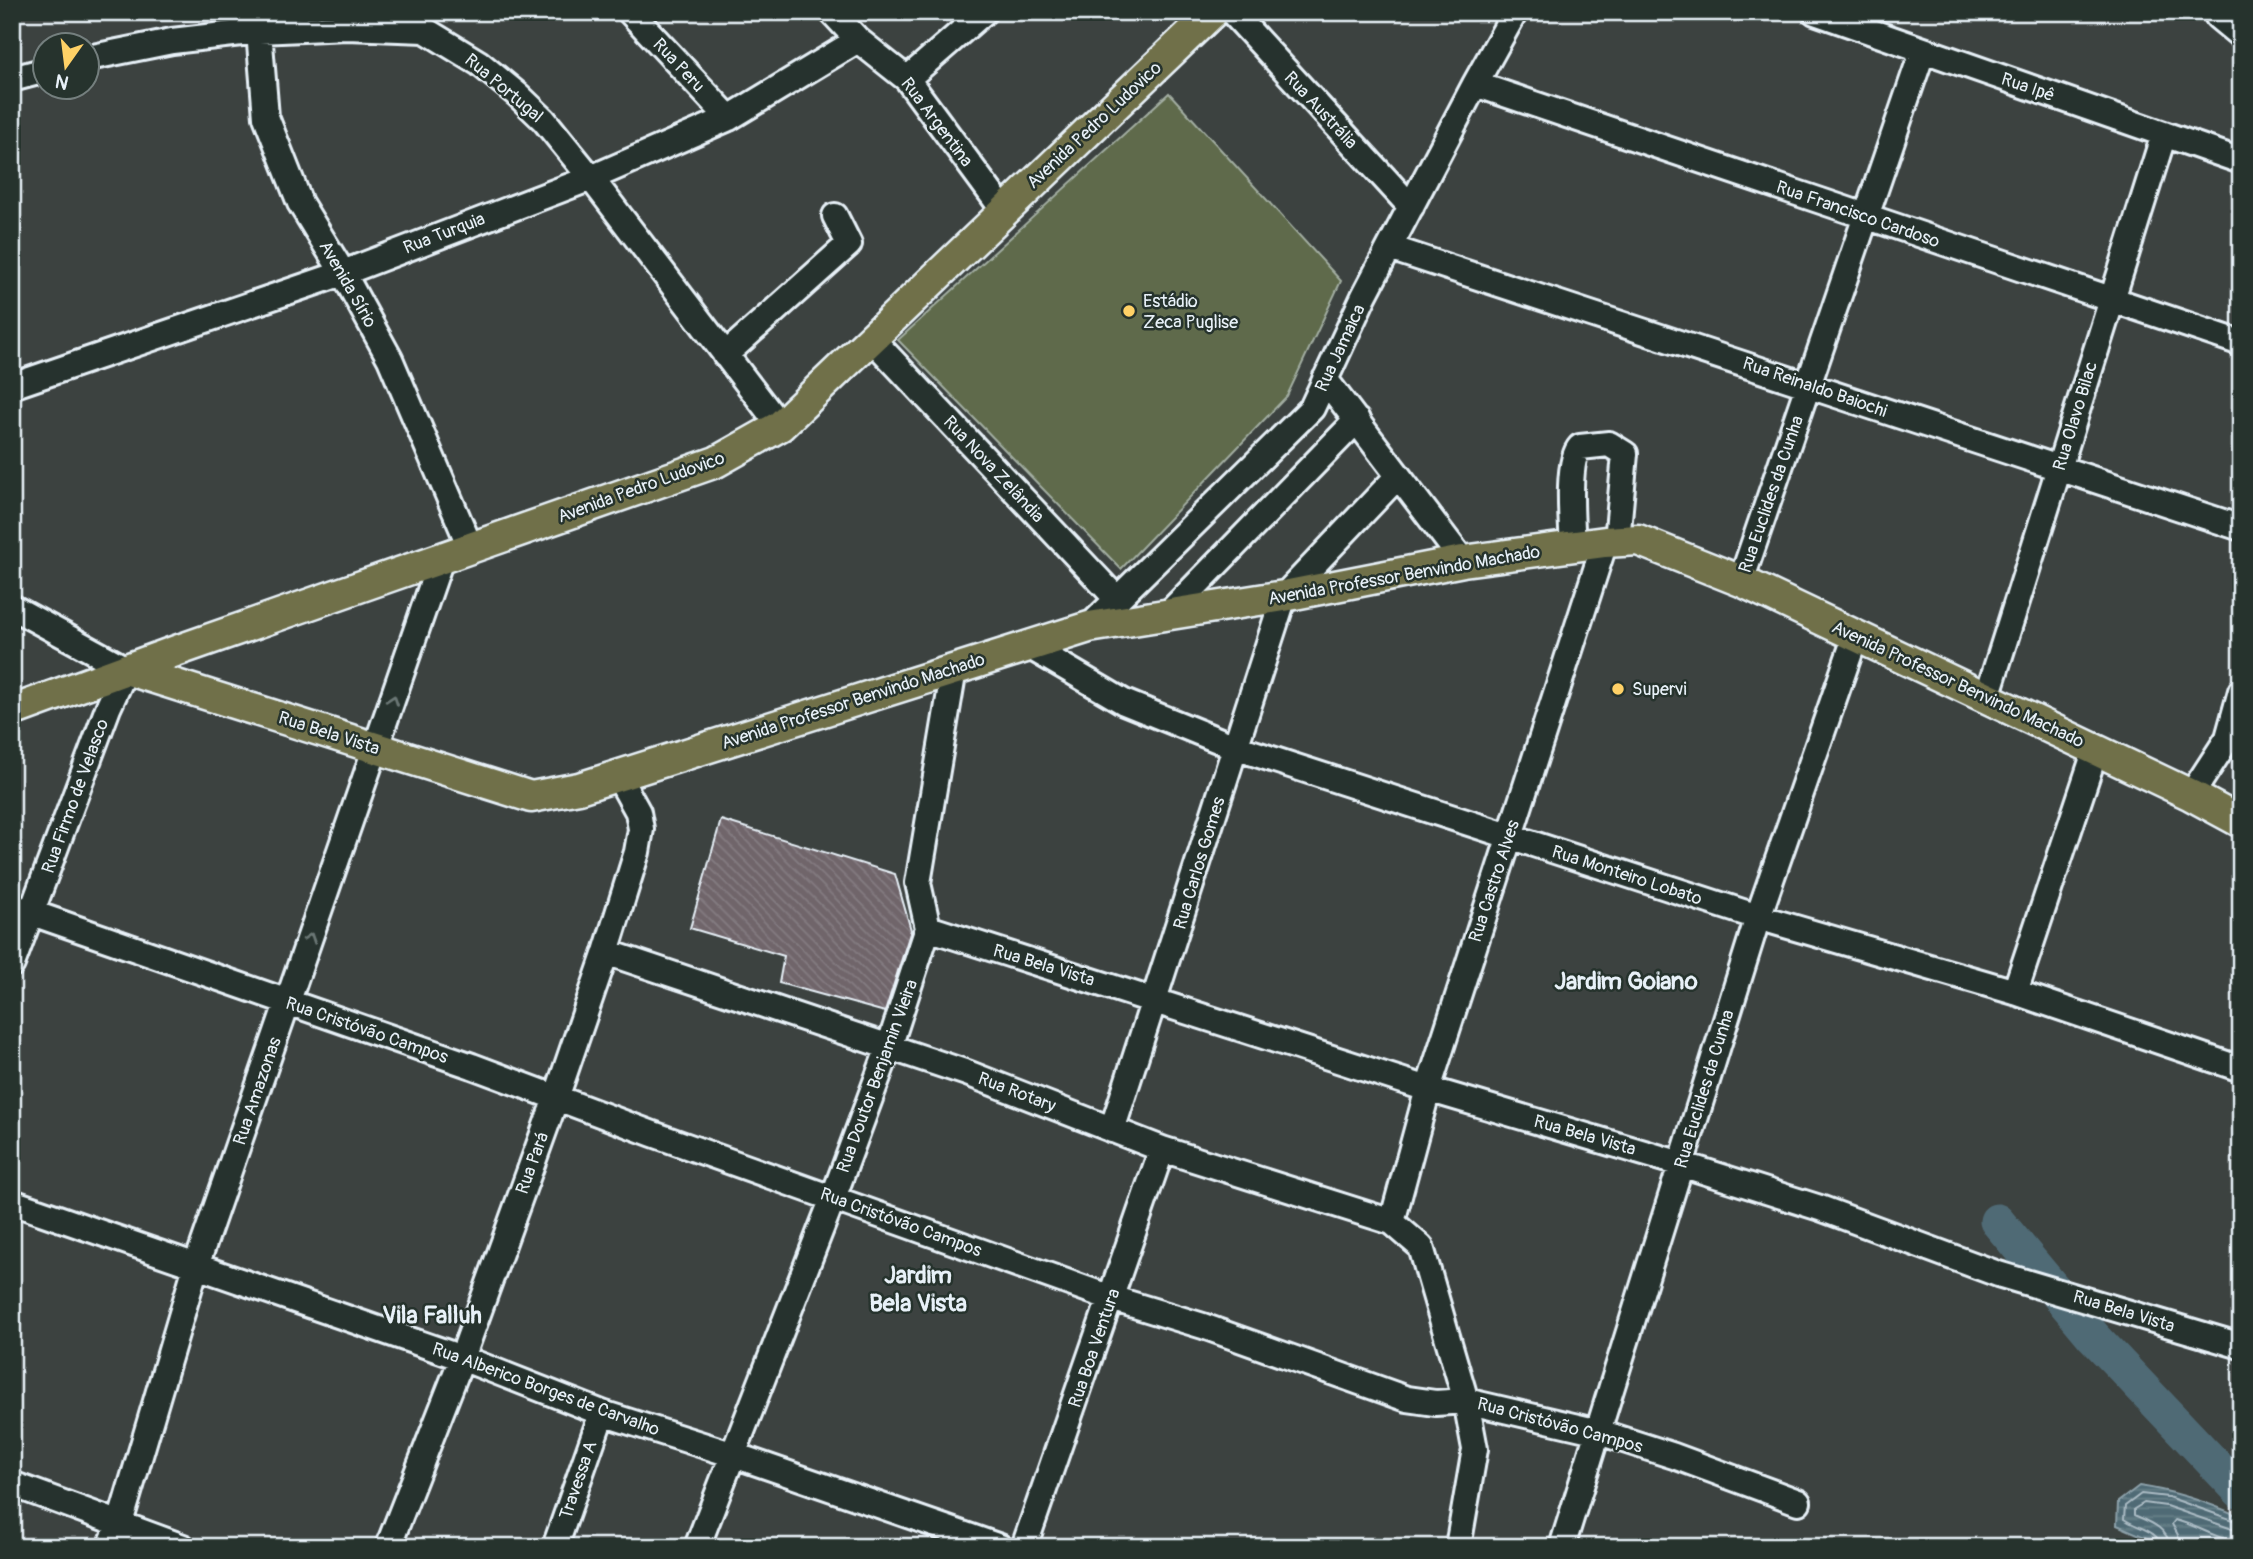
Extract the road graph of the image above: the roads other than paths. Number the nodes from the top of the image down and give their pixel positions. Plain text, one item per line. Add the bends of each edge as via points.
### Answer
1 (630, 12) edge
2 (832, 12) edge
3 (984, 12) edge
4 (1213, 12) edge
5 (1232, 12) edge
6 (1516, 12) edge
7 (1815, 12) edge
8 (2219, 14) edge
9 (432, 21) edge
10 (261, 22) edge
11 (2241, 36) edge
12 (858, 40) junction
13 (1923, 50) junction
14 (102, 55) edge
15 (32, 74) edge
16 (12, 79) edge
17 (907, 79) junction
18 (1475, 85) junction
19 (729, 118) junction
20 (2164, 134) junction
21 (2241, 161) edge
22 (592, 178) junction
23 (1411, 207) junction
24 (1003, 211) junction
25 (835, 216) dead end
26 (1866, 217) junction
27 (1390, 248) junction
28 (343, 273) junction
29 (2112, 300) junction
30 (871, 338) junction
31 (2241, 343) edge
32 (725, 355) junction
33 (1325, 379) junction
34 (12, 386) edge
35 (1808, 386) junction
36 (1357, 420) junction
37 (780, 426) junction
38 (2059, 468) junction
39 (1398, 475) junction
40 (2241, 528) edge
41 (1611, 542) junction
42 (1573, 547) junction
43 (471, 549) junction
44 (441, 559) junction
45 (1463, 561) junction
46 (1741, 581) junction
47 (1284, 596) junction
48 (1117, 599) junction
49 (12, 607) edge
50 (1167, 615) junction
51 (1089, 627) junction
52 (1856, 635) junction
53 (1027, 645) junction
54 (126, 669) junction
55 (954, 669) junction
56 (2241, 691) edge
57 (1987, 697) junction
58 (12, 711) edge
59 (2234, 740) edge
60 (1235, 747) junction
61 (376, 748) junction
62 (2096, 749) junction
63 (618, 776) junction
64 (2191, 795) junction
65 (531, 797) joint
66 (2241, 822) edge
67 (1508, 837) junction
68 (22, 909) edge
69 (1758, 917) junction
70 (928, 928) junction
71 (607, 952) junction
72 (12, 964) edge
73 (2015, 992) junction
74 (1156, 1000) junction
75 (287, 1003) junction
76 (889, 1046) junction
77 (2241, 1069) edge
78 (1428, 1089) junction
79 (556, 1098) junction
80 (1112, 1129) junction
81 (1162, 1149) junction
82 (1681, 1164) junction
83 (833, 1198) junction
84 (12, 1202) edge
85 (1392, 1222) junction
86 (196, 1266) junction
87 (1111, 1298) junction
88 (2241, 1346) edge
89 (462, 1358) junction
90 (1466, 1401) junction
91 (602, 1413) junction
92 (1599, 1432) junction
93 (734, 1455) junction
94 (12, 1484) edge
95 (1798, 1502) dead end
96 (120, 1523) junction
97 (110, 1547) edge
98 (183, 1547) edge
99 (388, 1547) edge
100 (555, 1547) edge
101 (697, 1547) edge
102 (1000, 1547) edge
103 (1024, 1547) edge
104 (1458, 1547) edge
105 (1562, 1547) edge

1 - 19 street, Rua Peru
2 - 12 street, Rua Argentina
3 - 17 street
4 - 24 main road, Avenida Pedro Ludovico
5 - 23 street, Rua Austrália
6 - 18 street, Rua Jamaica
7 - 13 street, Rua Ipê
8 - 11 street
9 - 10 street, Rua Portugal via 347,27
9 - 22 street, Rua Portugal via 544,120
10 - 14 street, Rua Portugal
10 - 28 street, Avenida Sírio via 266,117 300,203
12 - 17 street, Rua Argentina
12 - 19 street, Rua Turquia
13 - 20 street, Rua Ipê
13 - 26 street, Rua Euclides da Cunha
15 - 16 street
17 - 24 street, Rua Argentina
18 - 23 street, Rua Jamaica
18 - 26 street, Rua Francisco Cardoso
19 - 22 street, Rua Turquia
20 - 21 street, Rua Ipê
20 - 29 street, Rua Olavo Bilac
22 - 28 street, Rua Turquia
22 - 32 street, Rua Portugal
23 - 27 street, Rua Jamaica
24 - 30 main road, Avenida Pedro Ludovico
25 - 32 street via 849,244
26 - 29 street, Rua Francisco Cardoso
26 - 35 street, Rua Euclides da Cunha
27 - 33 street, Rua Jamaica
27 - 35 street, Rua Reinaldo Baiochi
28 - 34 street, Rua Turquia
28 - 43 street, Avenida Sírio via 390,359
29 - 31 street, Rua Francisco Cardoso
29 - 38 street, Rua Olavo Bilac
30 - 37 main road, Avenida Pedro Ludovico
30 - 48 street, Rua Nova Zelândia
32 - 37 street, Rua Portugal
33 - 36 street
33 - 48 street, Rua Jamaica via 1312,408
35 - 38 street, Rua Reinaldo Baiochi
35 - 46 street, Rua Euclides da Cunha
36 - 39 street
36 - 50 street
37 - 43 main road, Avenida Pedro Ludovico via 716,462
38 - 40 street, Rua Reinaldo Baiochi
38 - 57 street, Rua Olavo Bilac
39 - 45 street
39 - 47 street
41 - 42 main road, Avenida Professor Benvindo Machado
41 - 42 street, Rua Castro Alves via 1625,454 1609,444 1580,447 1574,453 1572,480
41 - 46 main road, Avenida Professor Benvindo Machado via 1638,540
41 - 67 street, Rua Castro Alves
42 - 45 main road, Avenida Professor Benvindo Machado
43 - 44 main road, Avenida Pedro Ludovico
44 - 54 main road, Avenida Pedro Ludovico
61 -> 44 street, Rua Amazonas
45 - 47 main road, Avenida Professor Benvindo Machado
46 - 52 main road, Avenida Professor Benvindo Machado
47 - 50 main road, Avenida Professor Benvindo Machado
47 - 60 street, Rua Carlos Gomes
48 - 51 street, Rua Jamaica
49 - 54 street
50 - 51 main road, Avenida Professor Benvindo Machado
51 - 53 main road, Avenida Professor Benvindo Machado
52 - 57 main road, Avenida Professor Benvindo Machado
52 - 69 street, Rua Euclides da Cunha
53 - 55 main road, Avenida Professor Benvindo Machado
53 - 60 street, Rua Monteiro Lobato via 1124,702
54 - 58 main road, Avenida Pedro Ludovico
54 - 61 main road, Rua Bela Vista
54 - 68 street, Rua Firmo de Velasco
55 - 63 main road, Avenida Professor Benvindo Machado
55 - 70 street via 918,883
56 - 59 street
57 - 62 main road, Avenida Professor Benvindo Machado
59 - 64 street
60 - 67 street, Rua Monteiro Lobato
60 - 74 street, Rua Carlos Gomes
61 - 65 main road, Rua Bela Vista
75 -> 61 street, Rua Amazonas
62 - 64 main road, Avenida Professor Benvindo Machado
62 - 73 street
63 - 65 main road, Avenida Professor Benvindo Machado
63 - 71 street, Rua Pará via 638,812 641,829
64 - 66 main road, Avenida Professor Benvindo Machado
67 - 69 street, Rua Monteiro Lobato
67 - 78 street, Rua Castro Alves
68 - 72 street, Rua Firmo de Velasco
68 - 75 street, Rua Cristóvão Campos
69 - 73 street, Rua Monteiro Lobato
69 - 82 street, Rua Euclides da Cunha
70 - 74 street, Rua Bela Vista
70 - 76 street, Rua Doutor Benjamin Vieira
71 - 76 street, Rua Rotary
71 - 79 street, Rua Pará
73 - 77 street, Rua Monteiro Lobato
74 - 78 street, Rua Bela Vista
74 - 80 street, Rua Carlos Gomes
75 - 79 street, Rua Cristóvão Campos
75 - 86 street, Rua Amazonas
76 - 80 street, Rua Rotary
76 - 83 street, Rua Doutor Benjamin Vieira
78 - 82 street, Rua Bela Vista
78 - 85 street, Rua Castro Alves
79 - 83 street, Rua Cristóvão Campos
79 - 89 street, Rua Pará
80 - 81 street, Rua Rotary
81 - 85 street, Rua Rotary
81 - 87 street, Rua Boa Ventura
82 - 88 street, Rua Bela Vista via 1820,1208 1998,1274
82 - 92 street, Rua Euclides da Cunha
83 - 87 street, Rua Cristóvão Campos
83 - 93 street, Rua Doutor Benjamin Vieira
84 - 86 street, Rua Alberico Borges de Carvalho
85 - 90 street, Rua Rotary via 1421,1247
86 - 89 street, Rua Alberico Borges de Carvalho
86 - 96 street, Rua Amazonas
87 - 90 street, Rua Cristóvão Campos via 1406,1399
87 - 103 street, Rua Boa Ventura
89 - 91 street, Rua Alberico Borges de Carvalho
89 - 99 street, Rua Pará
90 - 92 street, Rua Cristóvão Campos
90 - 104 street via 1475,1449
91 - 93 street, Rua Alberico Borges de Carvalho
91 - 100 street, Travessa A
92 - 95 street, Rua Cristóvão Campos
92 - 105 street, Rua Euclides da Cunha
93 - 101 street, Rua Doutor Benjamin Vieira
93 - 102 street, Rua Alberico Borges de Carvalho
94 - 96 street
96 - 97 street, Rua Amazonas
96 - 98 street

